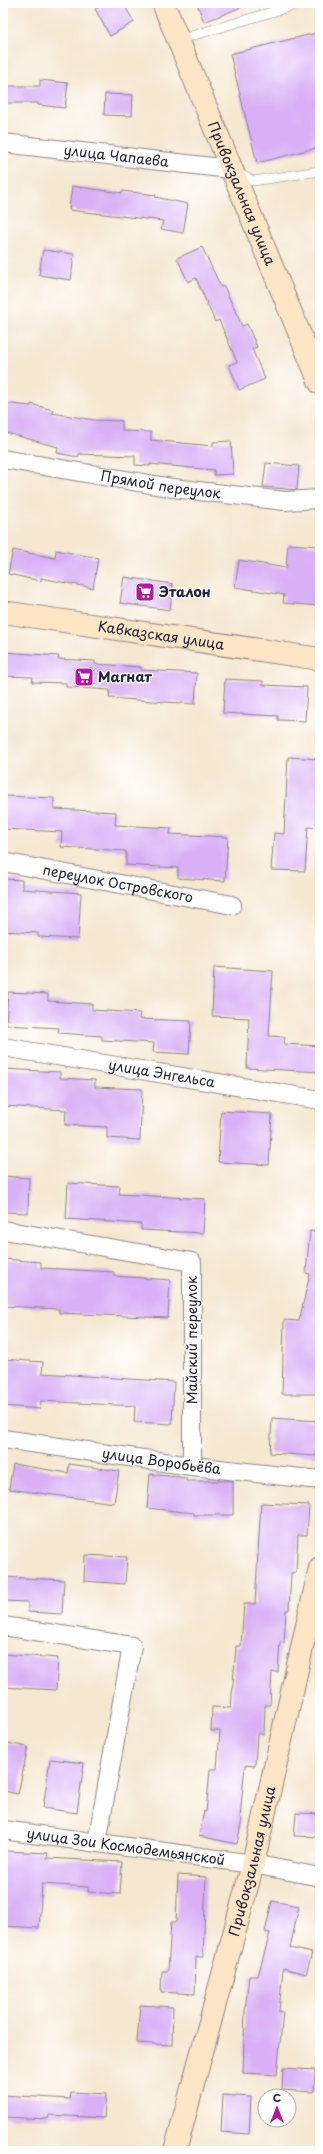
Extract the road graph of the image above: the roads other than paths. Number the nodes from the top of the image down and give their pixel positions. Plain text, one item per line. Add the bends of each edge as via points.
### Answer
1 (163, 3) edge
2 (302, 3) edge
3 (178, 40) junction
4 (3, 143) edge
5 (230, 169) junction
6 (320, 171) edge
7 (320, 383) edge
8 (3, 459) edge
9 (320, 499) edge
10 (3, 612) edge
11 (320, 659) edge
12 (3, 862) edge
13 (232, 905) dead end
14 (3, 1047) edge
15 (320, 1100) edge
16 (3, 1230) edge
17 (3, 1439) edge
18 (192, 1466) junction
19 (320, 1480) edge
20 (320, 1568) edge
21 (3, 1626) edge
22 (3, 1830) edge
23 (97, 1842) junction
24 (254, 1864) junction
25 (320, 1877) edge
26 (174, 2151) edge

1 - 3 street, Привокзальная улица
2 - 3 lane
3 - 5 street, Привокзальная улица
4 - 5 street, улица Чапаева
5 - 6 lane via 253,181
5 - 7 street, Привокзальная улица
8 - 9 street, Прямой переулок via 173,488 285,501
10 - 11 street, Кавказская улица
12 - 13 street, переулок Островского
14 - 15 street, улица Энгельса
16 - 18 street, Майский переулок via 192,1262
17 - 18 street, улица Воробьёва
18 - 19 street, улица Воробьёва
20 - 24 street, Привокзальная улица
21 - 23 street via 132,1646
22 - 23 street, улица Зои Космодемьянской
23 - 24 street, улица Зои Космодемьянской
24 - 25 street, улица Зои Космодемьянской
24 - 26 street, Привокзальная улица

